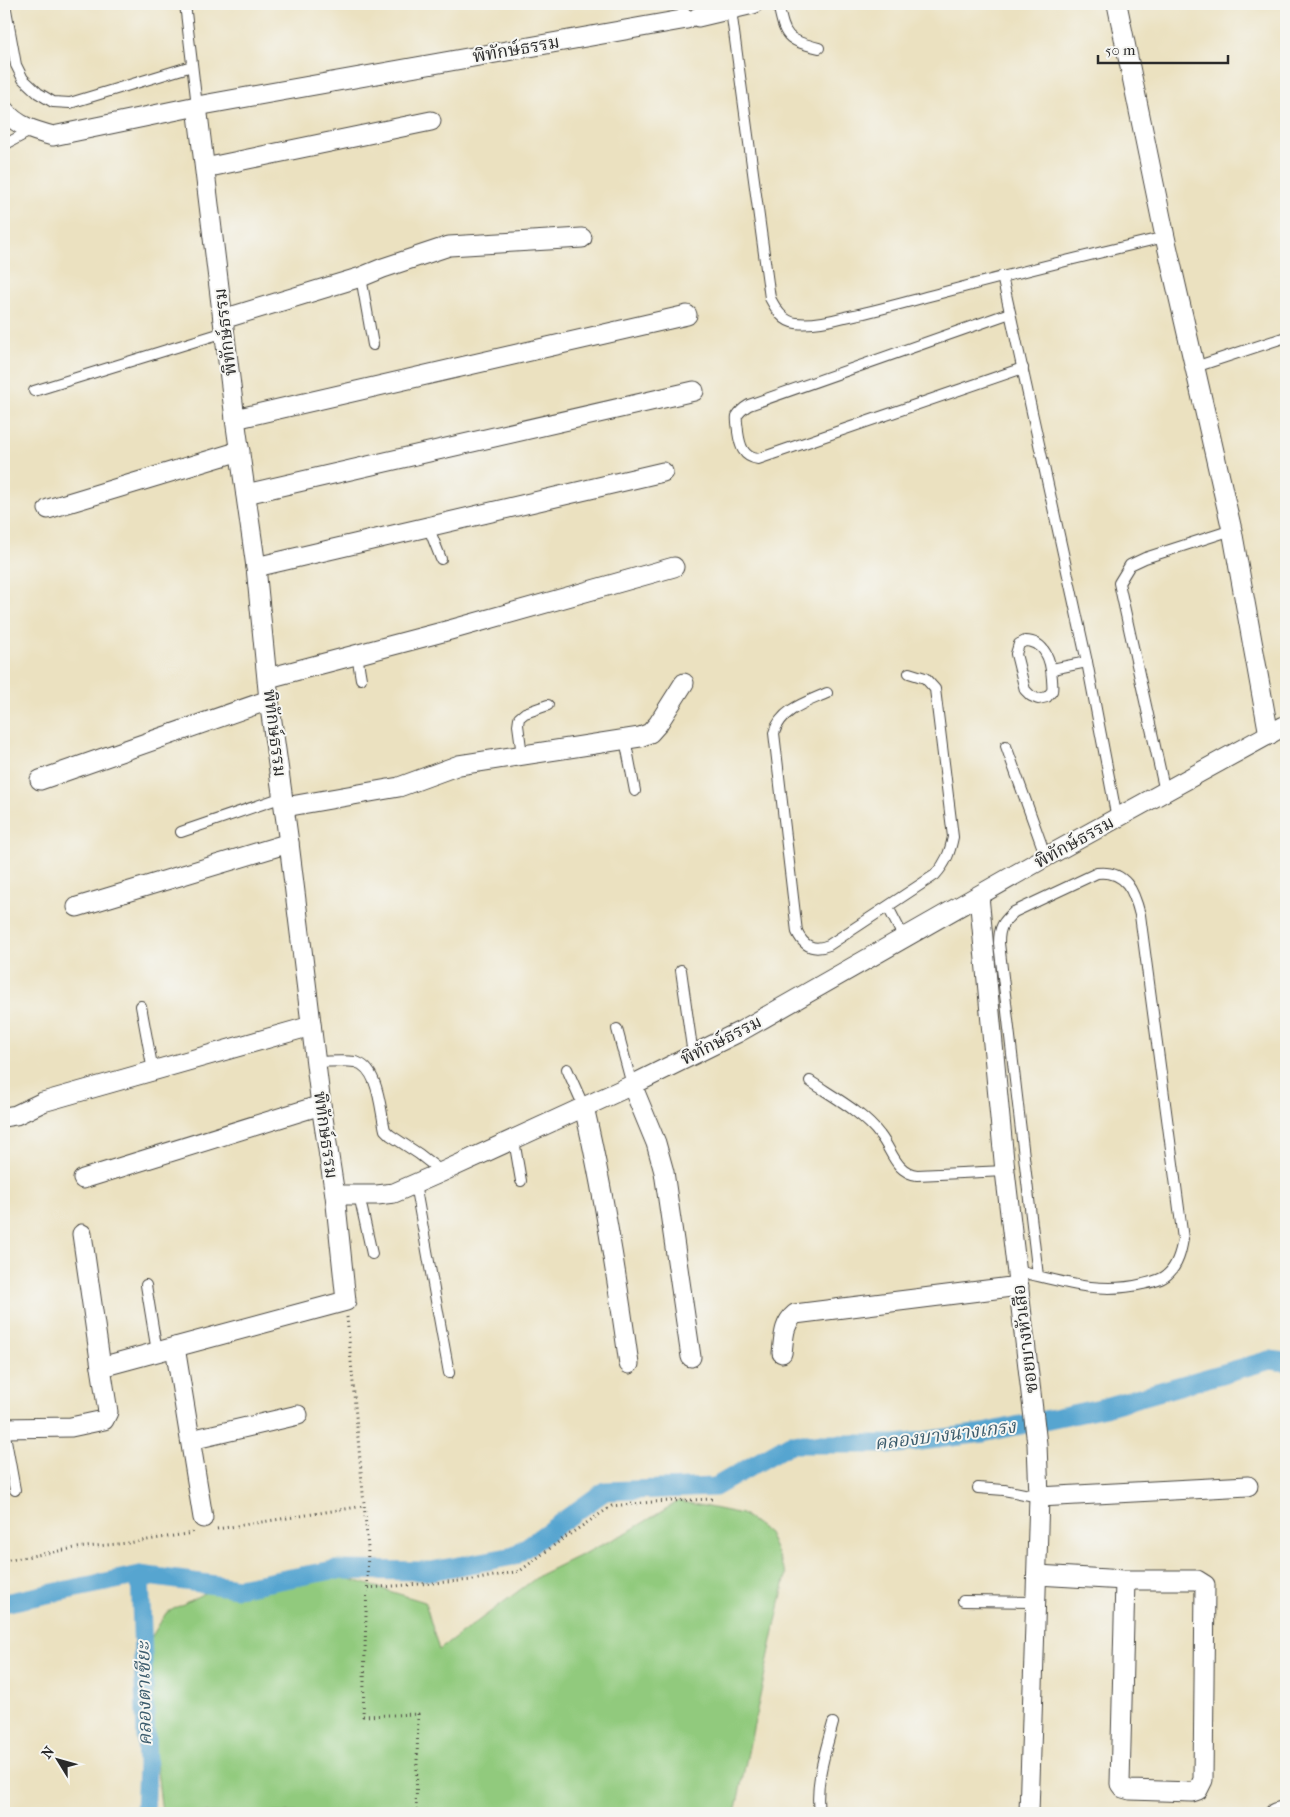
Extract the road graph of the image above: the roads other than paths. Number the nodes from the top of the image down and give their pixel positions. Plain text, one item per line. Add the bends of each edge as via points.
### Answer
1 (5, 4) edge
2 (184, 4) edge
3 (753, 4) edge
4 (778, 4) edge
5 (1117, 4) edge
6 (731, 10) junction
7 (689, 13) edge
8 (819, 48) dead end
9 (192, 66) junction
10 (197, 106) junction
11 (4, 110) edge
12 (431, 121) dead end
13 (32, 130) junction
14 (4, 145) edge
15 (206, 168) junction
16 (1164, 237) junction
17 (582, 238) dead end
18 (1002, 276) junction
19 (361, 277) junction
20 (1010, 313) junction
21 (686, 315) dead end
22 (224, 326) junction
23 (1286, 337) edge
24 (373, 345) dead end
25 (1195, 367) junction
26 (1023, 368) junction
27 (34, 391) dead end
28 (694, 391) dead end
29 (235, 419) junction
30 (240, 451) junction
31 (663, 472) dead end
32 (246, 494) junction
33 (48, 509) dead end
34 (428, 526) junction
35 (1232, 530) junction
36 (440, 560) dead end
37 (256, 567) junction
38 (674, 568) dead end
39 (357, 655) junction
40 (1086, 662) junction
41 (1052, 669) junction
42 (910, 673) dead end
43 (268, 678) junction
44 (360, 679) dead end
45 (684, 683) dead end
46 (827, 693) dead end
47 (269, 700) junction
48 (548, 704) dead end
49 (1286, 725) edge
50 (1269, 735) junction
51 (625, 739) junction
52 (1006, 746) dead end
53 (522, 755) junction
54 (40, 780) dead end
55 (635, 790) dead end
56 (1165, 792) junction
57 (284, 802) junction
58 (1117, 819) junction
59 (181, 832) dead end
60 (289, 844) junction
61 (1046, 857) junction
62 (979, 896) junction
63 (77, 907) dead end
64 (888, 907) junction
65 (904, 938) junction
66 (681, 970) dead end
67 (141, 1006) dead end
68 (311, 1026) junction
69 (617, 1029) dead end
70 (693, 1055) junction
71 (316, 1062) junction
72 (567, 1069) dead end
73 (153, 1070) junction
74 (810, 1081) dead end
75 (632, 1085) junction
76 (321, 1105) junction
77 (584, 1107) junction
78 (10, 1116) edge
79 (514, 1140) junction
80 (1005, 1171) junction
81 (442, 1172) junction
82 (83, 1179) dead end
83 (521, 1182) dead end
84 (415, 1184) junction
85 (335, 1195) junction
86 (359, 1195) junction
87 (82, 1234) dead end
88 (372, 1254) dead end
89 (1038, 1276) junction
90 (1018, 1278) junction
91 (146, 1285) dead end
92 (166, 1350) junction
93 (782, 1353) dead end
94 (691, 1357) dead end
95 (629, 1364) dead end
96 (101, 1367) junction
97 (449, 1373) dead end
98 (298, 1415) dead end
99 (4, 1429) edge
100 (191, 1440) junction
101 (1248, 1486) dead end
102 (978, 1488) dead end
103 (15, 1490) dead end
104 (1039, 1497) junction
105 (206, 1526) road end
106 (1037, 1576) junction
107 (1125, 1580) junction
108 (962, 1601) dead end
109 (1036, 1602) junction
110 (833, 1723) dead end
111 (1286, 1810) edge
112 (819, 1813) edge
113 (1029, 1813) edge
114 (1275, 1813) edge

1 - 9 lane via 16,64 23,79 53,102 70,103
2 - 9 lane
3 - 6 street, พิทักษ์ธรรม
4 - 8 lane via 784,30 792,40
5 - 16 street
6 - 7 street, พิทักษ์ธรรม
6 - 18 lane via 770,298 777,312 795,323 829,321
7 - 10 street, พิทักษ์ธรรม
9 - 10 lane
10 - 13 street, พิทักษ์ธรรม via 54,136
10 - 15 street, พิทักษ์ธรรม
11 - 13 street, พิทักษ์ธรรม via 12,119
12 - 15 street
13 - 14 lane
15 - 22 street, พิทักษ์ธรรม
16 - 18 lane
16 - 25 street
17 - 19 street via 449,246
18 - 20 lane
19 - 22 street
19 - 24 lane
20 - 26 lane
20 - 26 lane via 749,405 736,418 740,445 744,453 758,459
21 - 29 street
22 - 27 lane
22 - 29 street, พิทักษ์ธรรม
23 - 25 lane
25 - 35 street
26 - 40 lane
28 - 32 street
29 - 30 street, พิทักษ์ธรรม
30 - 32 street, พิทักษ์ธรรม
30 - 33 street
31 - 34 street
32 - 37 street, พิทักษ์ธรรม
34 - 36 lane
34 - 37 street
35 - 50 street
35 - 56 lane via 1145,558 1130,565 1119,582
37 - 43 street, พิทักษ์ธรรม
38 - 39 street
39 - 43 street
39 - 44 lane
40 - 41 lane
40 - 58 lane
41 - 41 lane via 1052,690 1047,697 1038,699 1031,696 1025,690 1016,654 1019,644 1032,641 1041,645
42 - 64 lane via 925,678 935,690 954,837 950,854 935,875
43 - 47 street, พิทักษ์ธรรม
45 - 51 street via 650,733
46 - 64 lane via 784,715 774,733 797,932 805,944 820,949
47 - 54 street
47 - 57 street, พิทักษ์ธรรม
48 - 53 lane via 519,718
49 - 50 street, พิทักษ์ธรรม
50 - 56 street, พิทักษ์ธรรม
51 - 53 street
51 - 55 lane
52 - 61 lane
53 - 57 street via 459,765 399,787
56 - 58 street, พิทักษ์ธรรม
57 - 59 lane
57 - 60 street, พิทักษ์ธรรม
58 - 61 street, พิทักษ์ธรรม
60 - 63 street
60 - 68 street, พิทักษ์ธรรม
61 - 62 street, พิทักษ์ธรรม
62 - 65 street, พิทักษ์ธรรม
62 - 80 street, ซอยบางหัวเสือ
64 - 65 lane
65 - 70 street, พิทักษ์ธรรม
66 - 70 lane
67 - 73 lane
68 - 71 street, พิทักษ์ธรรม
68 - 73 street
69 - 75 lane
70 - 75 street, พิทักษ์ธรรม
71 - 76 street, พิทักษ์ธรรม
71 - 81 lane via 355,1062 365,1066 375,1082 385,1130
72 - 77 lane
73 - 78 street via 43,1102
74 - 80 lane via 864,1119 908,1174
75 - 77 street, พิทักษ์ธรรม
75 - 94 street via 656,1143 664,1172
76 - 82 street
76 - 85 street, พิทักษ์ธรรม
77 - 79 street, พิทักษ์ธรรม
77 - 95 street via 615,1261
79 - 81 street, พิทักษ์ธรรม
79 - 83 lane
80 - 90 street, ซอยบางหัวเสือ
81 - 84 street, พิทักษ์ธรรม
84 - 86 street, พิทักษ์ธรรม via 394,1193
84 - 97 lane
85 - 86 street, พิทักษ์ธรรม
85 - 92 street via 346,1302
86 - 88 lane
87 - 96 street
89 - 89 lane via 999,933 1004,921 1014,912 1097,873 1108,872 1130,886 1140,915 1182,1244 1176,1265 1168,1274 1156,1281 1132,1287 1099,1289
89 - 90 lane
90 - 93 street via 795,1314 785,1326
90 - 104 street, ซอยบางหัวเสือ via 1037,1444
91 - 92 lane
92 - 96 street
92 - 100 street
96 - 99 street via 108,1412 104,1420 71,1427
98 - 100 street
99 - 103 lane
100 - 105 street
101 - 104 street
102 - 104 lane
104 - 106 street, ซอยบางหัวเสือ
106 - 107 street
106 - 109 street, ซอยบางหัวเสือ
107 - 107 street via 1120,1784 1130,1790 1192,1792 1198,1790 1203,1780 1206,1588 1197,1580
108 - 109 lane
109 - 113 street, ซอยบางหัวเสือ
110 - 112 lane via 819,1778
111 - 114 street

